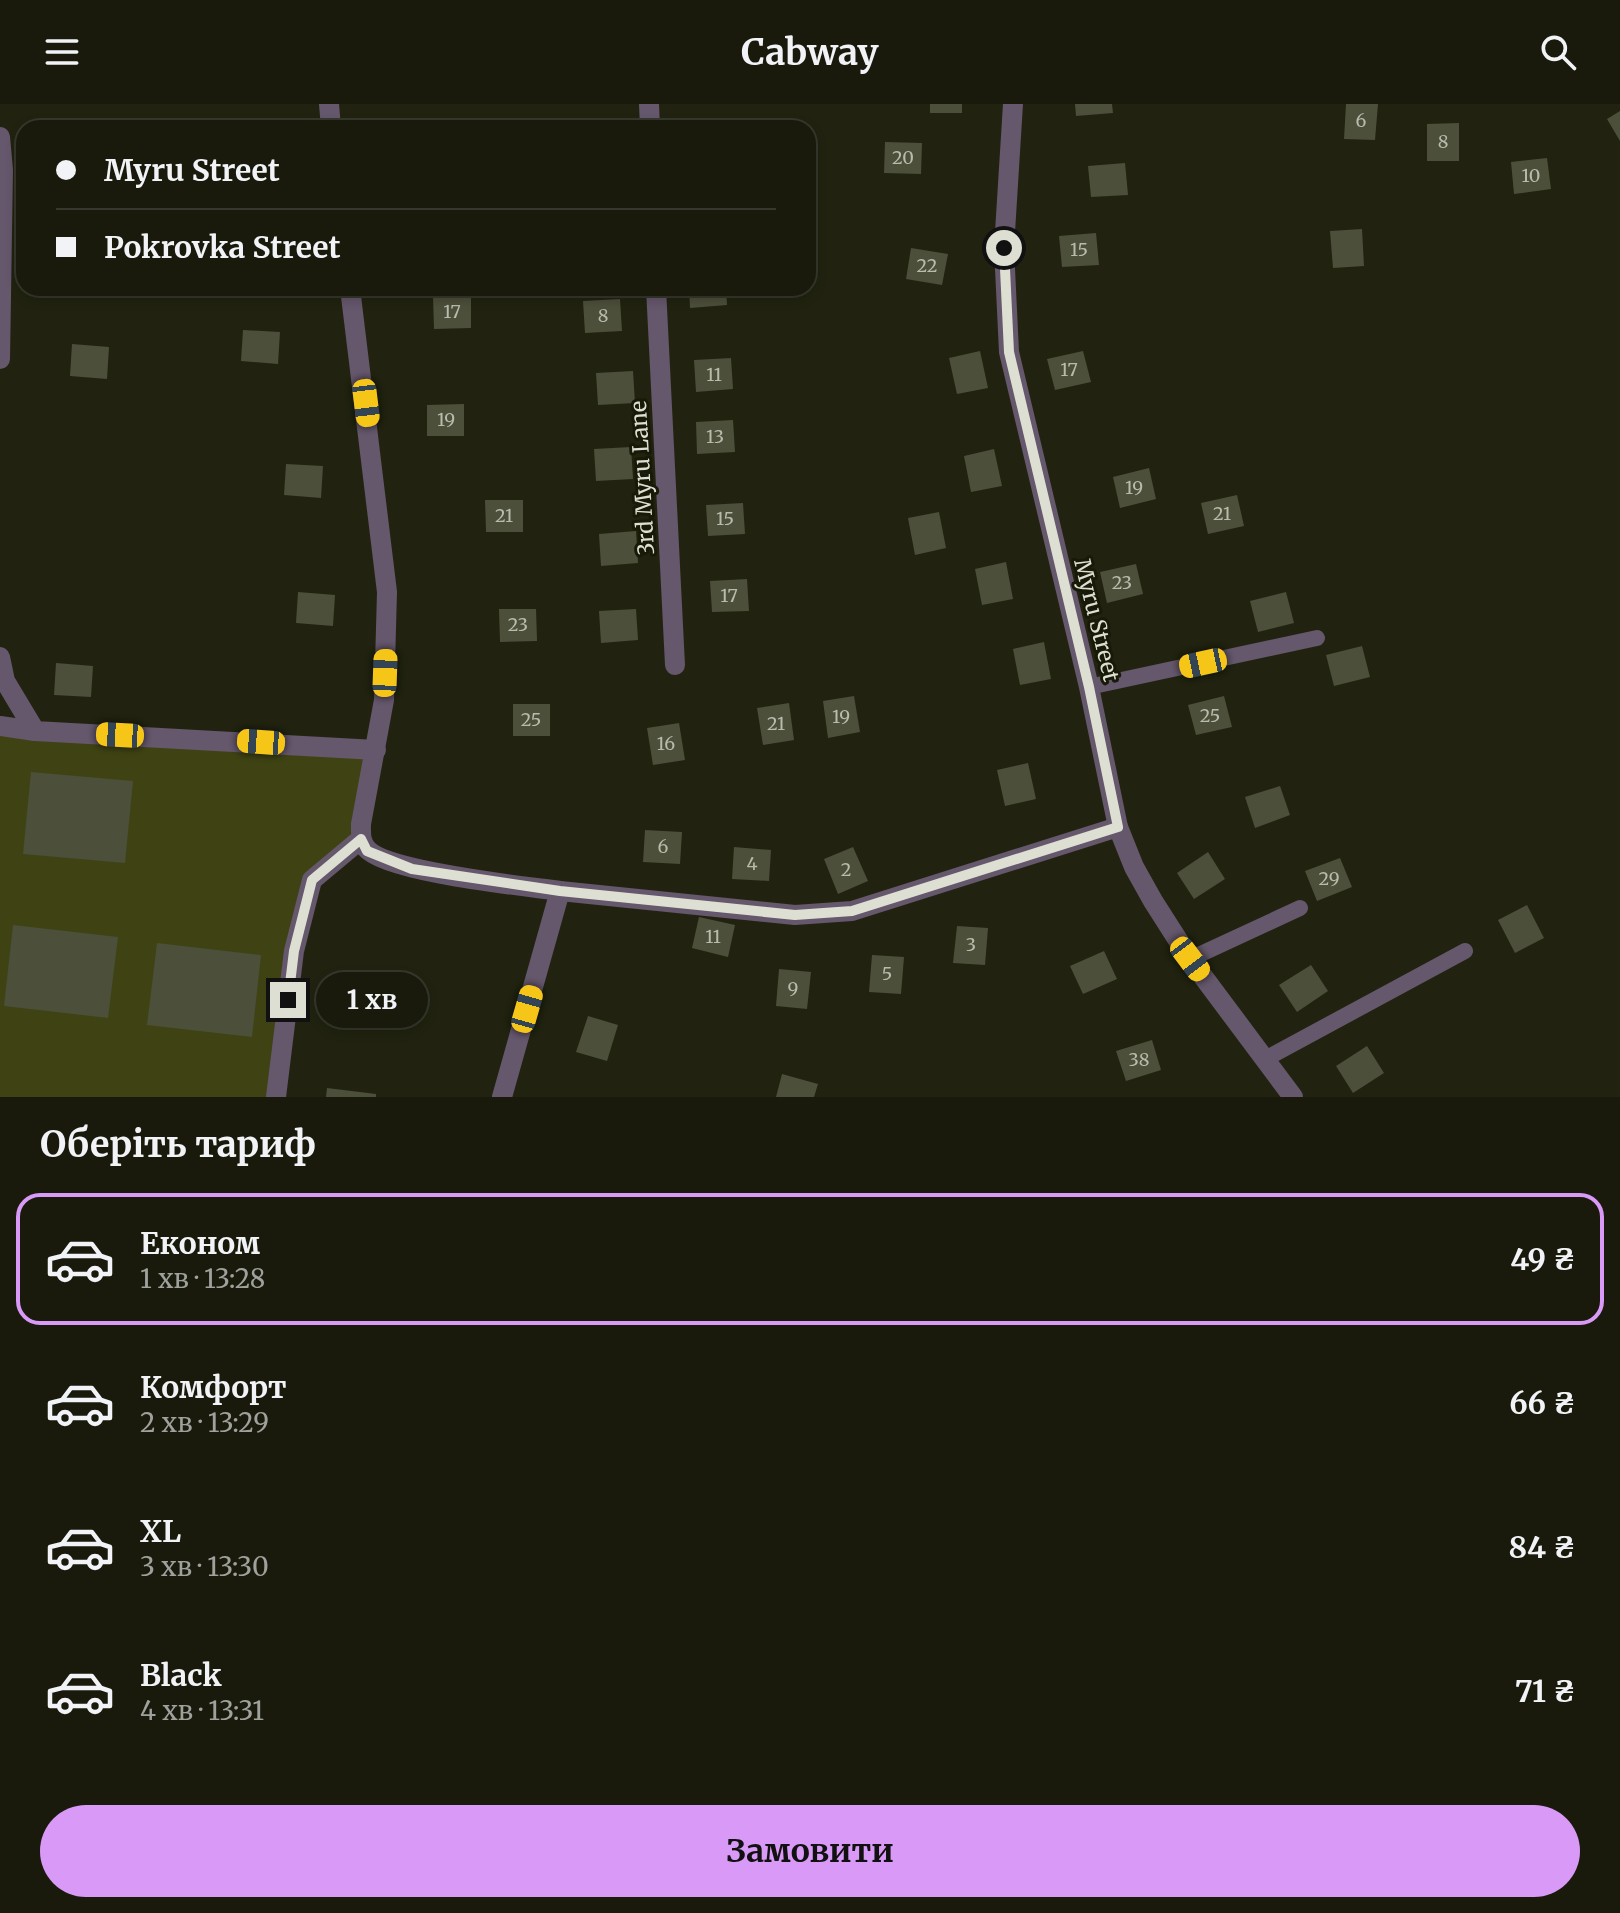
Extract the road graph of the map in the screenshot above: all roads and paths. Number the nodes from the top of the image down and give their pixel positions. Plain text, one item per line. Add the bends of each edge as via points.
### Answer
1 (1013, 104) edge
2 (0, 137) edge
3 (351, 296) edge
4 (656, 296) edge
5 (0, 359) edge
6 (1317, 638) dead end
7 (0, 657) edge
8 (675, 665) dead end
9 (1089, 687) junction
10 (0, 726) edge
11 (35, 731) junction
12 (376, 750) junction
13 (1118, 827) junction
14 (361, 839) junction
15 (560, 891) junction
16 (1300, 908) dead end
17 (1465, 951) dead end
18 (1190, 959) junction
19 (1265, 1059) junction
20 (276, 1097) edge
21 (502, 1097) edge
22 (1293, 1097) edge

1 - 9 street, Myru Street via 1004,248 1009,352
2 - 5 street
3 - 12 street via 387,592 384,700
4 - 8 street, 3rd Myru Lane
6 - 9 lane
7 - 11 street via 5,681
9 - 13 street, Myru Street
10 - 11 street
11 - 12 street
12 - 14 street
13 - 15 street via 852,911 795,915
13 - 18 street, Myru Street via 1146,890
14 - 15 street via 367,851 412,869
14 - 20 street via 312,880 294,951
15 - 21 street
16 - 18 lane
17 - 19 lane
18 - 19 street, Myru Street
19 - 22 street, Myru Street

